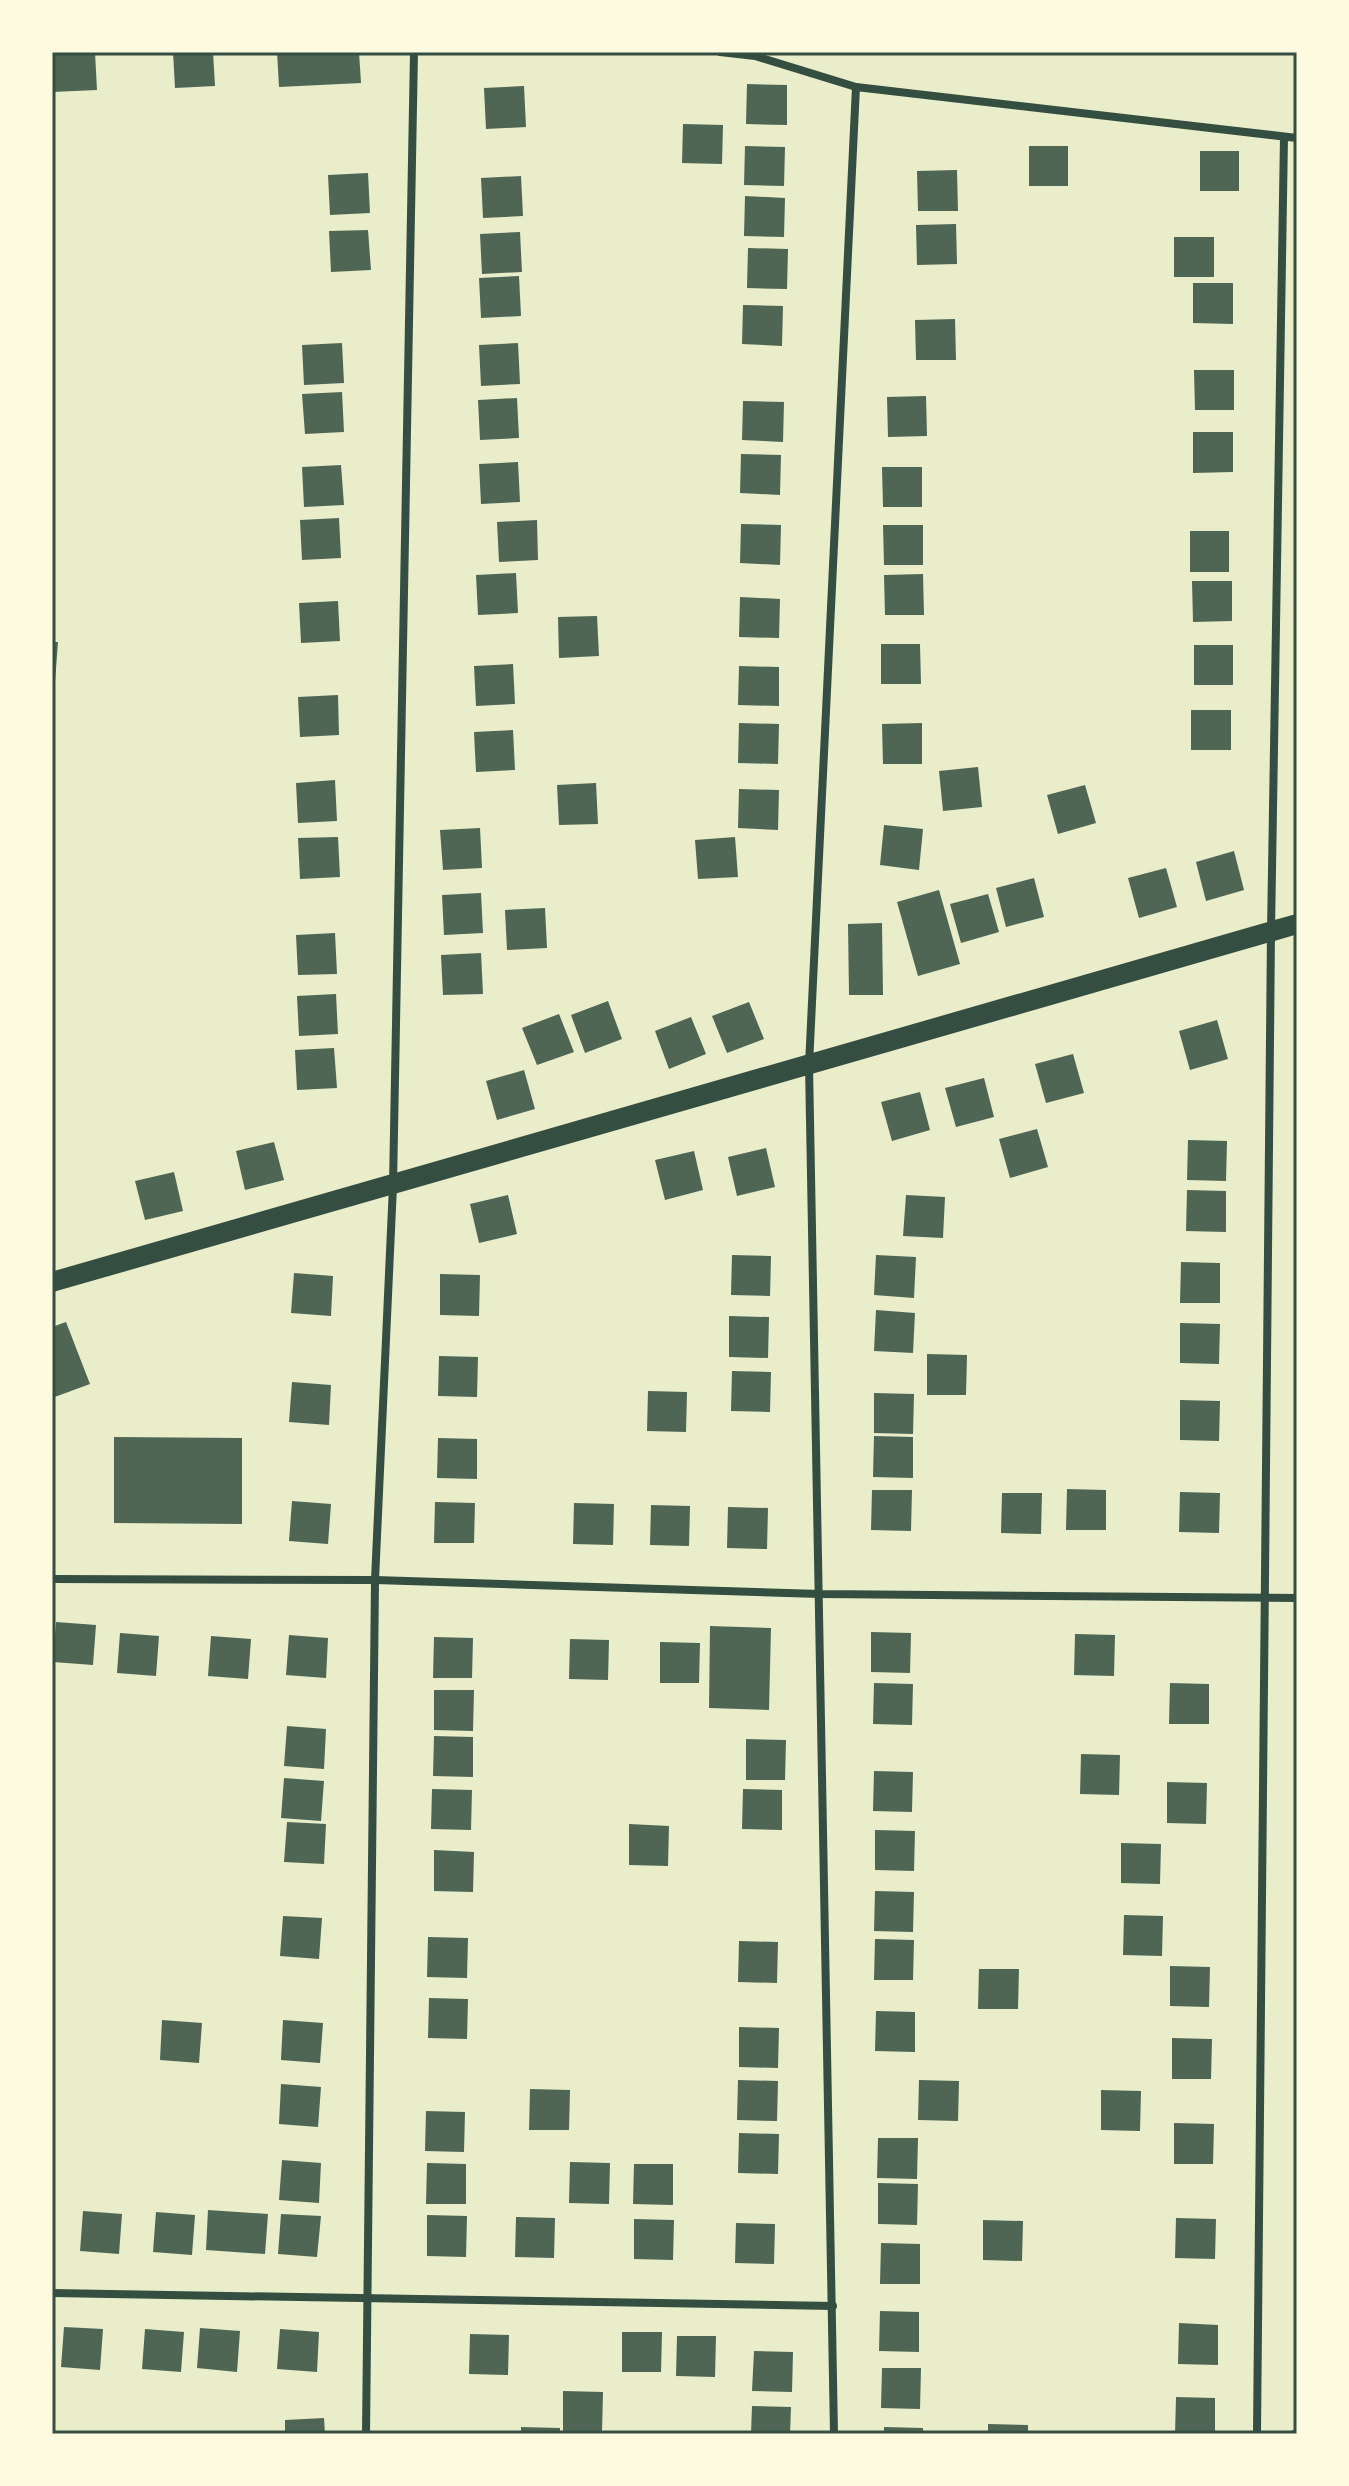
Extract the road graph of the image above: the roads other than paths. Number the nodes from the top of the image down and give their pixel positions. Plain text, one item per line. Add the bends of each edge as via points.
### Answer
1 (414, 52) edge
2 (720, 52) edge
3 (856, 87) junction
4 (1284, 137) junction
5 (1297, 138) edge
6 (1297, 924) edge
7 (1271, 931) junction
8 (809, 1065) junction
9 (393, 1186) junction
10 (52, 1282) edge
11 (52, 1579) edge
12 (375, 1580) junction
13 (820, 1594) junction
14 (1266, 1598) junction
15 (1297, 1598) edge
16 (52, 2293) edge
17 (368, 2298) junction
18 (833, 2306) junction
19 (366, 2434) edge
20 (834, 2434) edge
21 (1257, 2434) edge

1 - 9 street
2 - 3 street via 755,56
3 - 4 street
3 - 8 street
4 - 5 street
4 - 7 street
6 - 7 main road
7 - 8 main road
7 - 14 street
8 - 9 main road
8 - 13 street
9 - 10 main road
9 - 12 street
11 - 12 street
12 - 13 street
12 - 17 street
13 - 14 street
13 - 18 street
14 - 15 street
14 - 21 street
16 - 17 street
17 - 18 street
17 - 19 street
18 - 20 street

